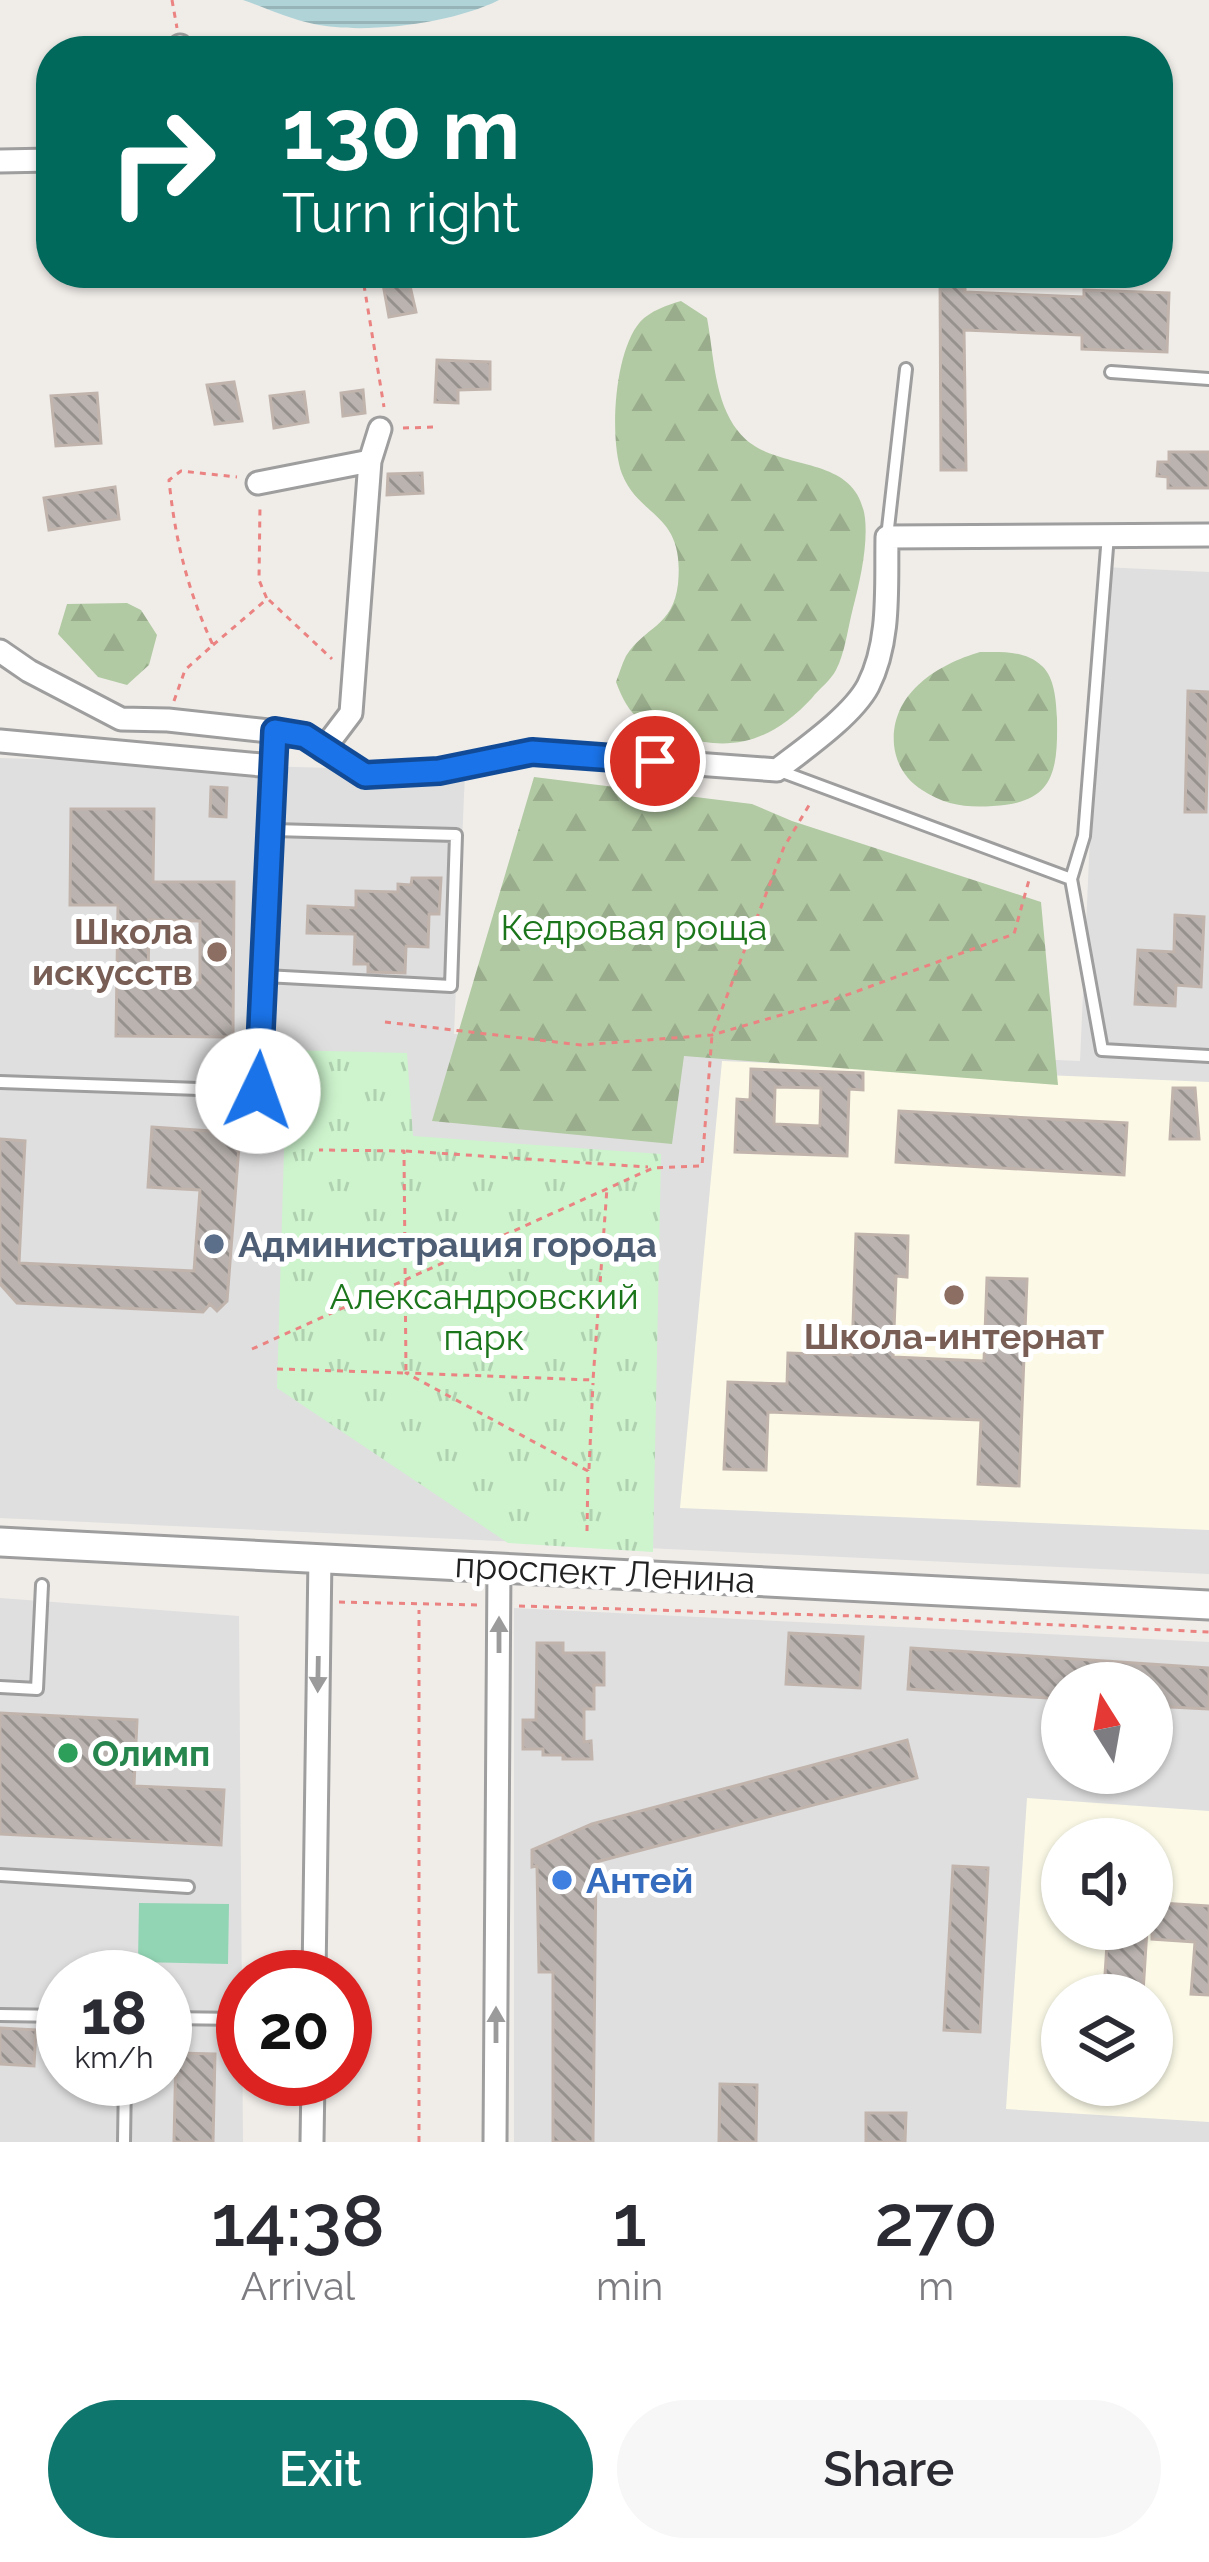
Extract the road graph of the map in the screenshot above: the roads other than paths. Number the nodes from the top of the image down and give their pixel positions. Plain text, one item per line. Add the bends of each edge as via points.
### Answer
1 (36, 160) edge
2 (0, 161) edge
3 (906, 369) dead end
4 (1111, 372) dead end
5 (1209, 379) edge
6 (380, 429) road end
7 (370, 460) junction
8 (258, 483) road end
9 (1108, 535) junction
10 (1209, 535) edge
11 (887, 537) junction
12 (0, 651) edge
13 (275, 731) junction
14 (0, 741) edge
15 (323, 750) junction
16 (272, 766) junction
17 (777, 770) junction
18 (273, 830) junction
19 (1071, 879) junction
20 (265, 976) junction
21 (1209, 1056) edge
22 (0, 1082) edge
23 (0, 1543) edge
24 (320, 1557) junction
25 (500, 1566) junction
26 (42, 1585) dead end
27 (1209, 1605) edge
28 (0, 1687) edge
29 (0, 1875) edge
30 (188, 1887) dead end
31 (314, 1950) edge
32 (0, 2015) edge
33 (36, 2016) edge
34 (125, 2106) edge
35 (313, 2106) edge
36 (124, 2142) edge
37 (312, 2142) edge
38 (495, 2142) edge

1 - 2 street
3 - 11 lane
4 - 5 lane
6 - 7 street
7 - 8 street
7 - 15 street via 351,713
9 - 10 street
9 - 11 street
9 - 19 lane via 1084,836
11 - 17 street via 886,631 867,688
12 - 13 street via 122,719
13 - 15 street via 305,736
13 - 16 street
14 - 16 street
15 - 17 street via 365,775 439,771 532,752
16 - 18 lane
17 - 19 lane
18 - 20 lane
18 - 20 lane via 456,836 451,986
19 - 21 lane via 1102,1050
20 - 22 lane via 258,1091
23 - 24 street, проспект Ленина
24 - 25 street, проспект Ленина
24 -> 31 street
25 - 27 street, проспект Ленина
38 -> 25 street
26 - 28 lane via 37,1689
29 - 30 lane
32 - 33 lane
34 - 36 lane
35 - 37 street

